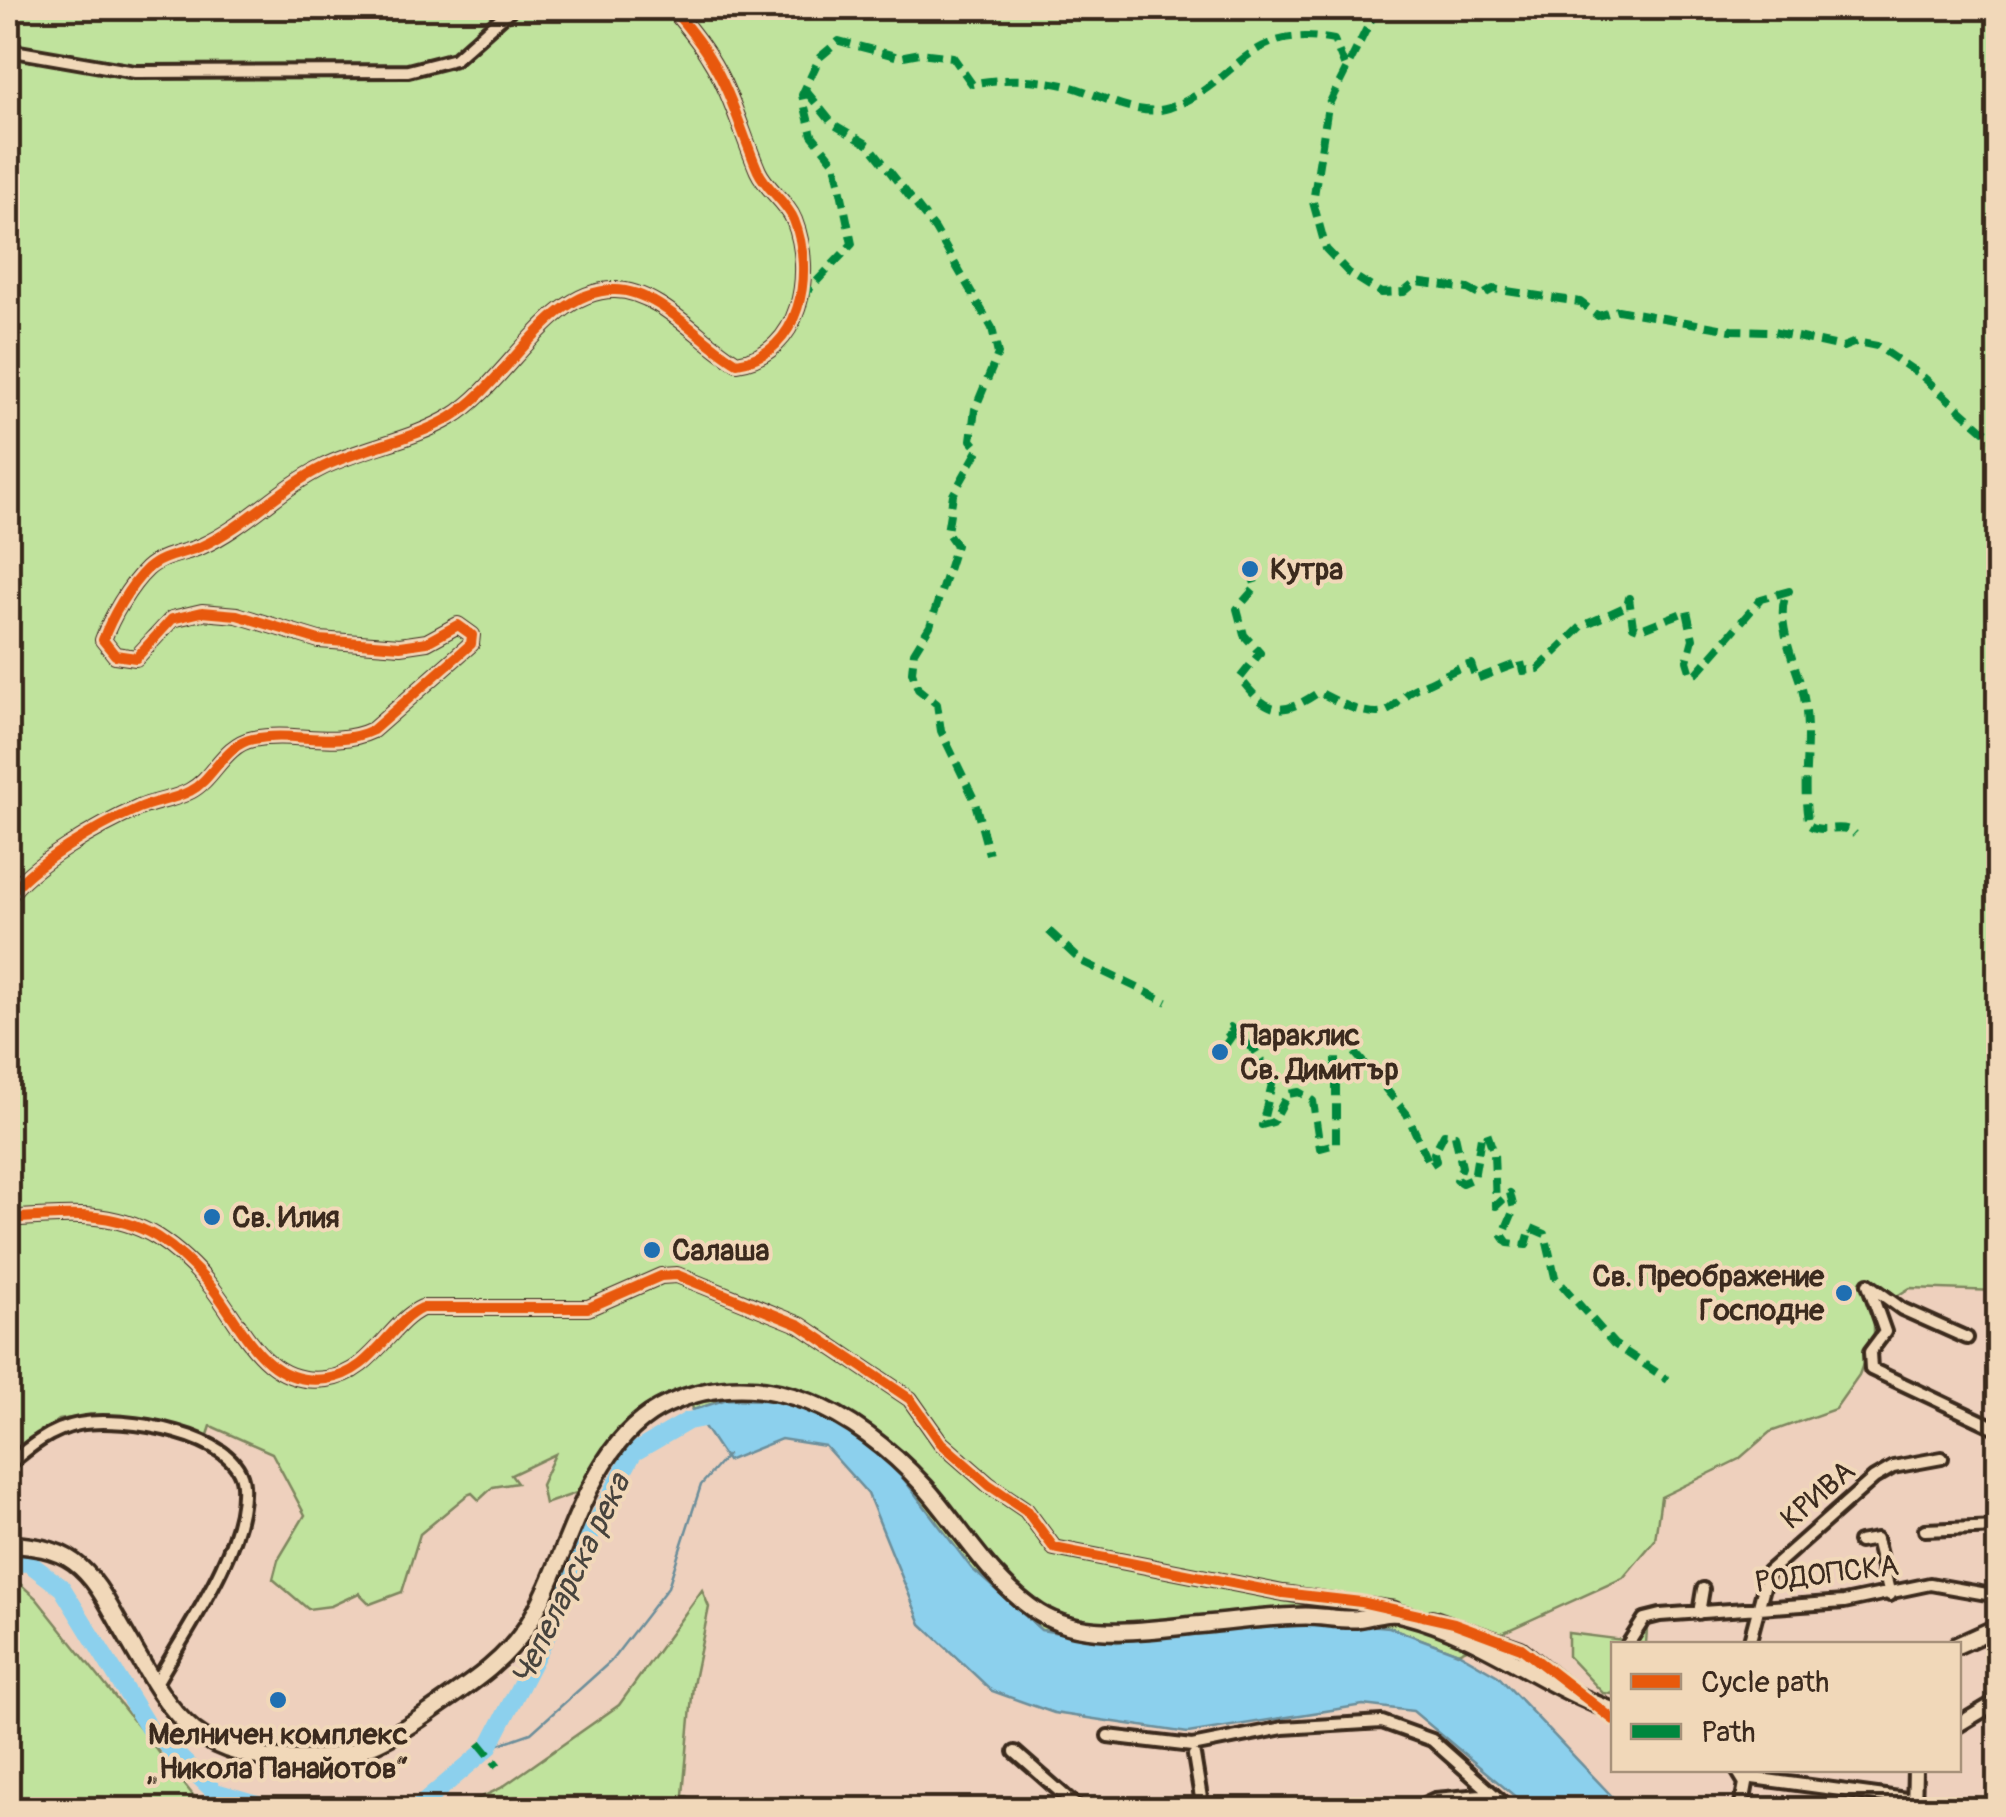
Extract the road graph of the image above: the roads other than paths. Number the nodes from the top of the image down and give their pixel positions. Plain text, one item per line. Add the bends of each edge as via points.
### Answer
1 (512, 8) edge
2 (672, 8) edge
3 (8, 50) edge
4 (8, 897) edge
5 (8, 1218) edge
6 (1967, 1338) dead end
7 (1998, 1429) edge
8 (1942, 1458) dead end
9 (8, 1465) edge
10 (1998, 1528) edge
11 (1926, 1530) dead end
12 (1859, 1542) dead end
13 (8, 1544) edge
14 (1703, 1589) dead end
15 (1890, 1596) junction
16 (1998, 1596) edge
17 (1762, 1608) junction
18 (1699, 1613) junction
19 (1998, 1627) edge
20 (1629, 1642) edge
21 (1750, 1642) edge
22 (1961, 1644) edge
23 (156, 1685) junction
24 (1586, 1701) junction
25 (1998, 1701) edge
26 (1611, 1710) edge
27 (1611, 1718) edge
28 (1961, 1723) edge
29 (1108, 1736) dead end
30 (1015, 1752) dead end
31 (1194, 1755) dead end
32 (1916, 1772) edge
33 (1741, 1773) edge
34 (1493, 1794) junction
35 (1914, 1805) edge
36 (1200, 1807) edge
37 (1081, 1810) edge
38 (1277, 1810) edge
39 (1411, 1810) edge
40 (1511, 1810) edge
41 (1742, 1810) edge

1 - 3 street via 454,59 408,71 135,72
2 - 4 street via 711,59 760,177 794,217 804,256 796,312 783,340 769,354 737,363 651,301 617,289 578,296 544,324 492,387 449,418 322,467 217,539 158,561 108,628 103,640 114,655 136,658 172,620 202,612 319,640 400,646 427,642 458,625 472,635 471,644 374,730 333,741 252,739 226,754 192,790 138,808 22,877
5 - 24 street via 90,1213 154,1235 191,1263 254,1350 300,1378 329,1379 360,1363 385,1345 406,1315 422,1308 588,1308 660,1276 678,1275 800,1325 910,1399 942,1443 1026,1510 1054,1548 1438,1618 1521,1648
6 - 7 street via 1902,1309 1868,1284 1886,1332 1870,1352 1871,1369
8 - 17 street, КРИВА via 1874,1478 1768,1572
9 - 23 street via 52,1432 110,1422 145,1424 210,1445 242,1471 242,1512 231,1547
10 - 11 street
12 - 15 street via 1876,1538
13 - 23 main road via 75,1563 103,1595
14 - 18 street
15 - 16 street, РОДОПСКА via 1930,1584
15 - 17 street, РОДОПСКА
17 - 18 street, РОДОПСКА
17 - 21 street, КРИВА
18 - 20 street, РОДОПСКА via 1644,1619
19 - 22 main road
23 - 24 main road via 179,1721 212,1744 250,1757 311,1760 373,1747 501,1660 528,1626 606,1464 635,1424 700,1394 770,1388 824,1409 894,1458 1010,1590 1060,1623 1126,1631 1397,1612 1516,1659
24 - 26 main road
24 - 27 street
25 - 28 street
29 - 34 street via 1192,1746 1283,1728 1382,1722 1432,1740
30 - 37 street
31 - 36 street
32 - 35 street
33 - 35 street
33 - 41 street
34 - 39 street via 1435,1799
34 - 40 street
36 - 38 street

